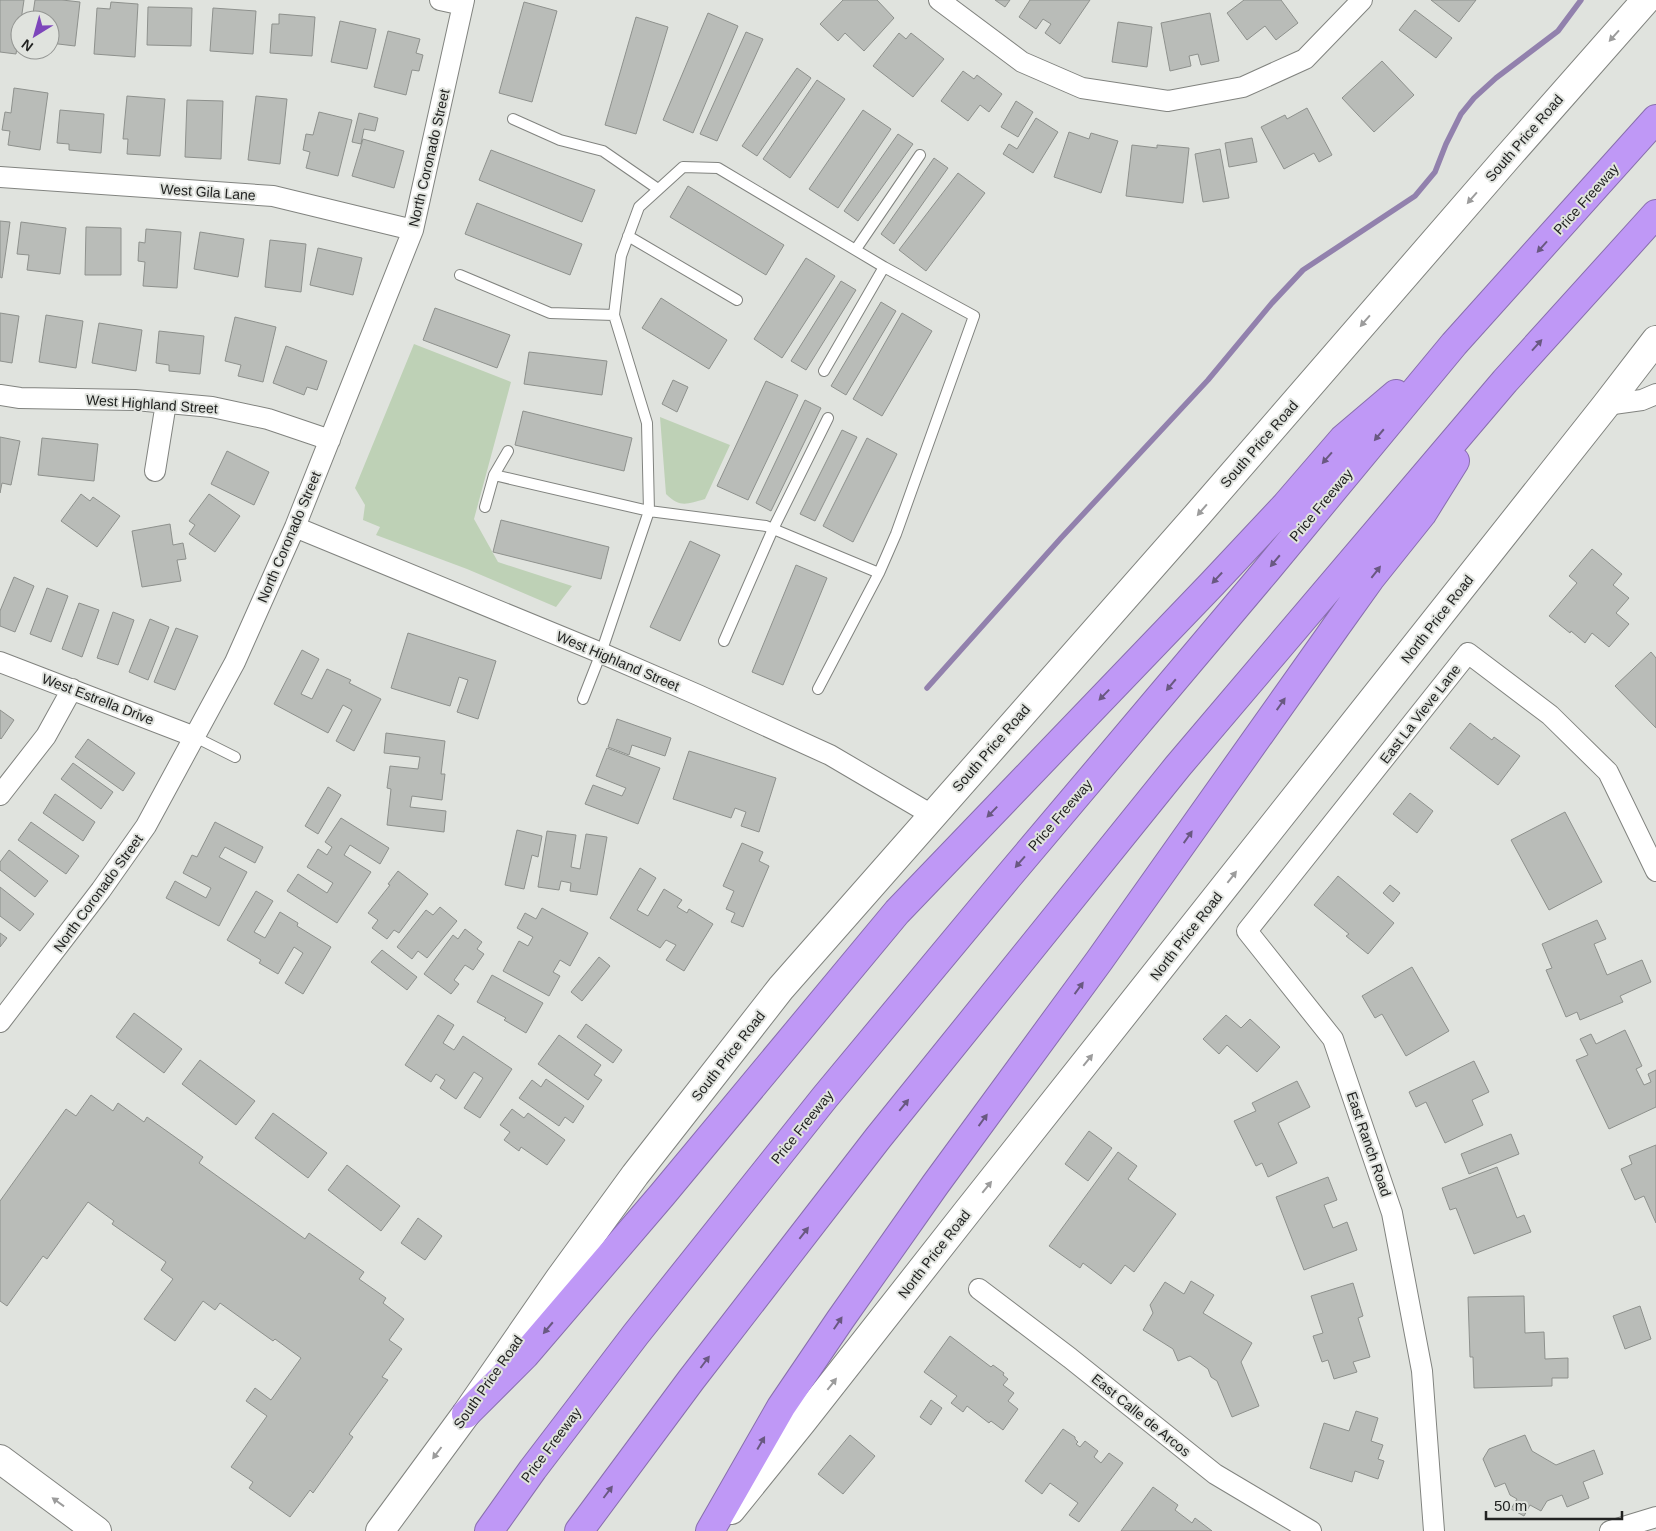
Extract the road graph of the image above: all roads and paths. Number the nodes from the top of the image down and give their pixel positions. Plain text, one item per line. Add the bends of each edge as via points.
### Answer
1 (440, 0) edge
2 (940, 0) edge
3 (1362, 0) edge
4 (1646, 0) edge
5 (463, 2) edge
6 (513, 119) dead end
7 (1656, 119) edge
8 (920, 155) dead end
9 (0, 177) edge
10 (658, 190) junction
11 (1656, 214) edge
12 (413, 230) junction
13 (628, 236) junction
14 (856, 249) junction
15 (884, 267) junction
16 (460, 275) dead end
17 (737, 300) dead end
18 (614, 315) junction
19 (1656, 340) edge
20 (1454, 344) junction
21 (824, 371) dead end
22 (1505, 381) junction
23 (1656, 394) edge
24 (0, 395) edge
25 (166, 403) junction
26 (1606, 406) junction
27 (828, 418) dead end
28 (330, 440) junction
29 (508, 451) dead end
30 (154, 471) dead end
31 (494, 475) junction
32 (485, 507) dead end
33 (649, 512) junction
34 (295, 527) junction
35 (773, 529) junction
36 (878, 573) junction
37 (724, 641) dead end
38 (601, 653) junction
39 (0, 662) edge
40 (72, 689) junction
41 (818, 689) dead end
42 (583, 699) dead end
43 (195, 737) junction
44 (234, 757) dead end
45 (0, 795) edge
46 (932, 815) junction
47 (1337, 818) joint
48 (1656, 871) edge
49 (0, 1022) edge
50 (979, 1289) dead end
51 (466, 1414) junction
52 (1, 1462) edge
53 (1656, 1517) edge
54 (97, 1531) edge
55 (380, 1531) edge
56 (489, 1531) edge
57 (579, 1531) edge
58 (712, 1531) edge
59 (1311, 1531) edge
60 (1434, 1531) edge
61 (1610, 1531) edge

1 - 5 street
2 - 3 street via 1022,62 1082,88 1168,100 1243,87 1305,59
4 -> 46 main road, South Price Road
5 - 12 street, North Coronado Street
6 - 10 lane via 560,140 602,152
7 -> 20 highway, Price Freeway
8 - 14 lane
9 - 12 street, West Gila Lane via 273,196
10 - 13 lane via 639,207
10 - 14 lane via 683,167 718,168
22 -> 11 highway
12 - 28 street, North Coronado Street
13 - 17 lane
13 - 18 lane via 621,256
14 - 15 lane
15 - 21 lane
15 - 36 lane via 974,316 896,534
16 - 18 lane via 550,312
18 - 33 lane via 647,424
19 - 26 main road, North Price Road
20 -> 51 highway via 1343,439 1212,584 896,912 525,1355
20 -> 56 highway, Price Freeway via 825,1097 636,1334
57 -> 22 highway via 878,1138 1034,943 1178,766
58 -> 22 highway via 781,1407 840,1320 1370,579 1422,514
23 - 26 street via 1642,400
24 - 25 street, West Highland Street
25 - 28 street, West Highland Street via 212,407 258,417
25 - 30 street
58 -> 26 main road, North Price Road via 802,1422
27 - 35 lane
28 - 34 street, North Coronado Street
29 - 31 lane
31 - 32 lane
31 - 33 lane
33 - 35 lane
33 - 38 lane
34 - 38 street, West Highland Street
34 - 43 street, North Coronado Street via 235,662
35 - 36 lane
35 - 37 lane
36 - 41 lane
38 - 42 lane
38 - 46 street, West Highland Street via 830,755
39 - 40 street, West Estrella Drive
40 - 43 street, West Estrella Drive
40 - 45 street via 46,736
43 - 44 lane
43 - 49 street, North Coronado Street via 146,826
46 - 51 main road, South Price Road via 745,1033 635,1175
47 - 48 street, East La Vieve Lane via 1468,653 1550,715 1608,772
47 - 60 street, East Ranch Road via 1247,931 1333,1039 1392,1213 1422,1371
50 - 59 street, East Calle de Arcos via 1215,1474
51 -> 55 main road, South Price Road
54 -> 52 main road
53 - 61 street

